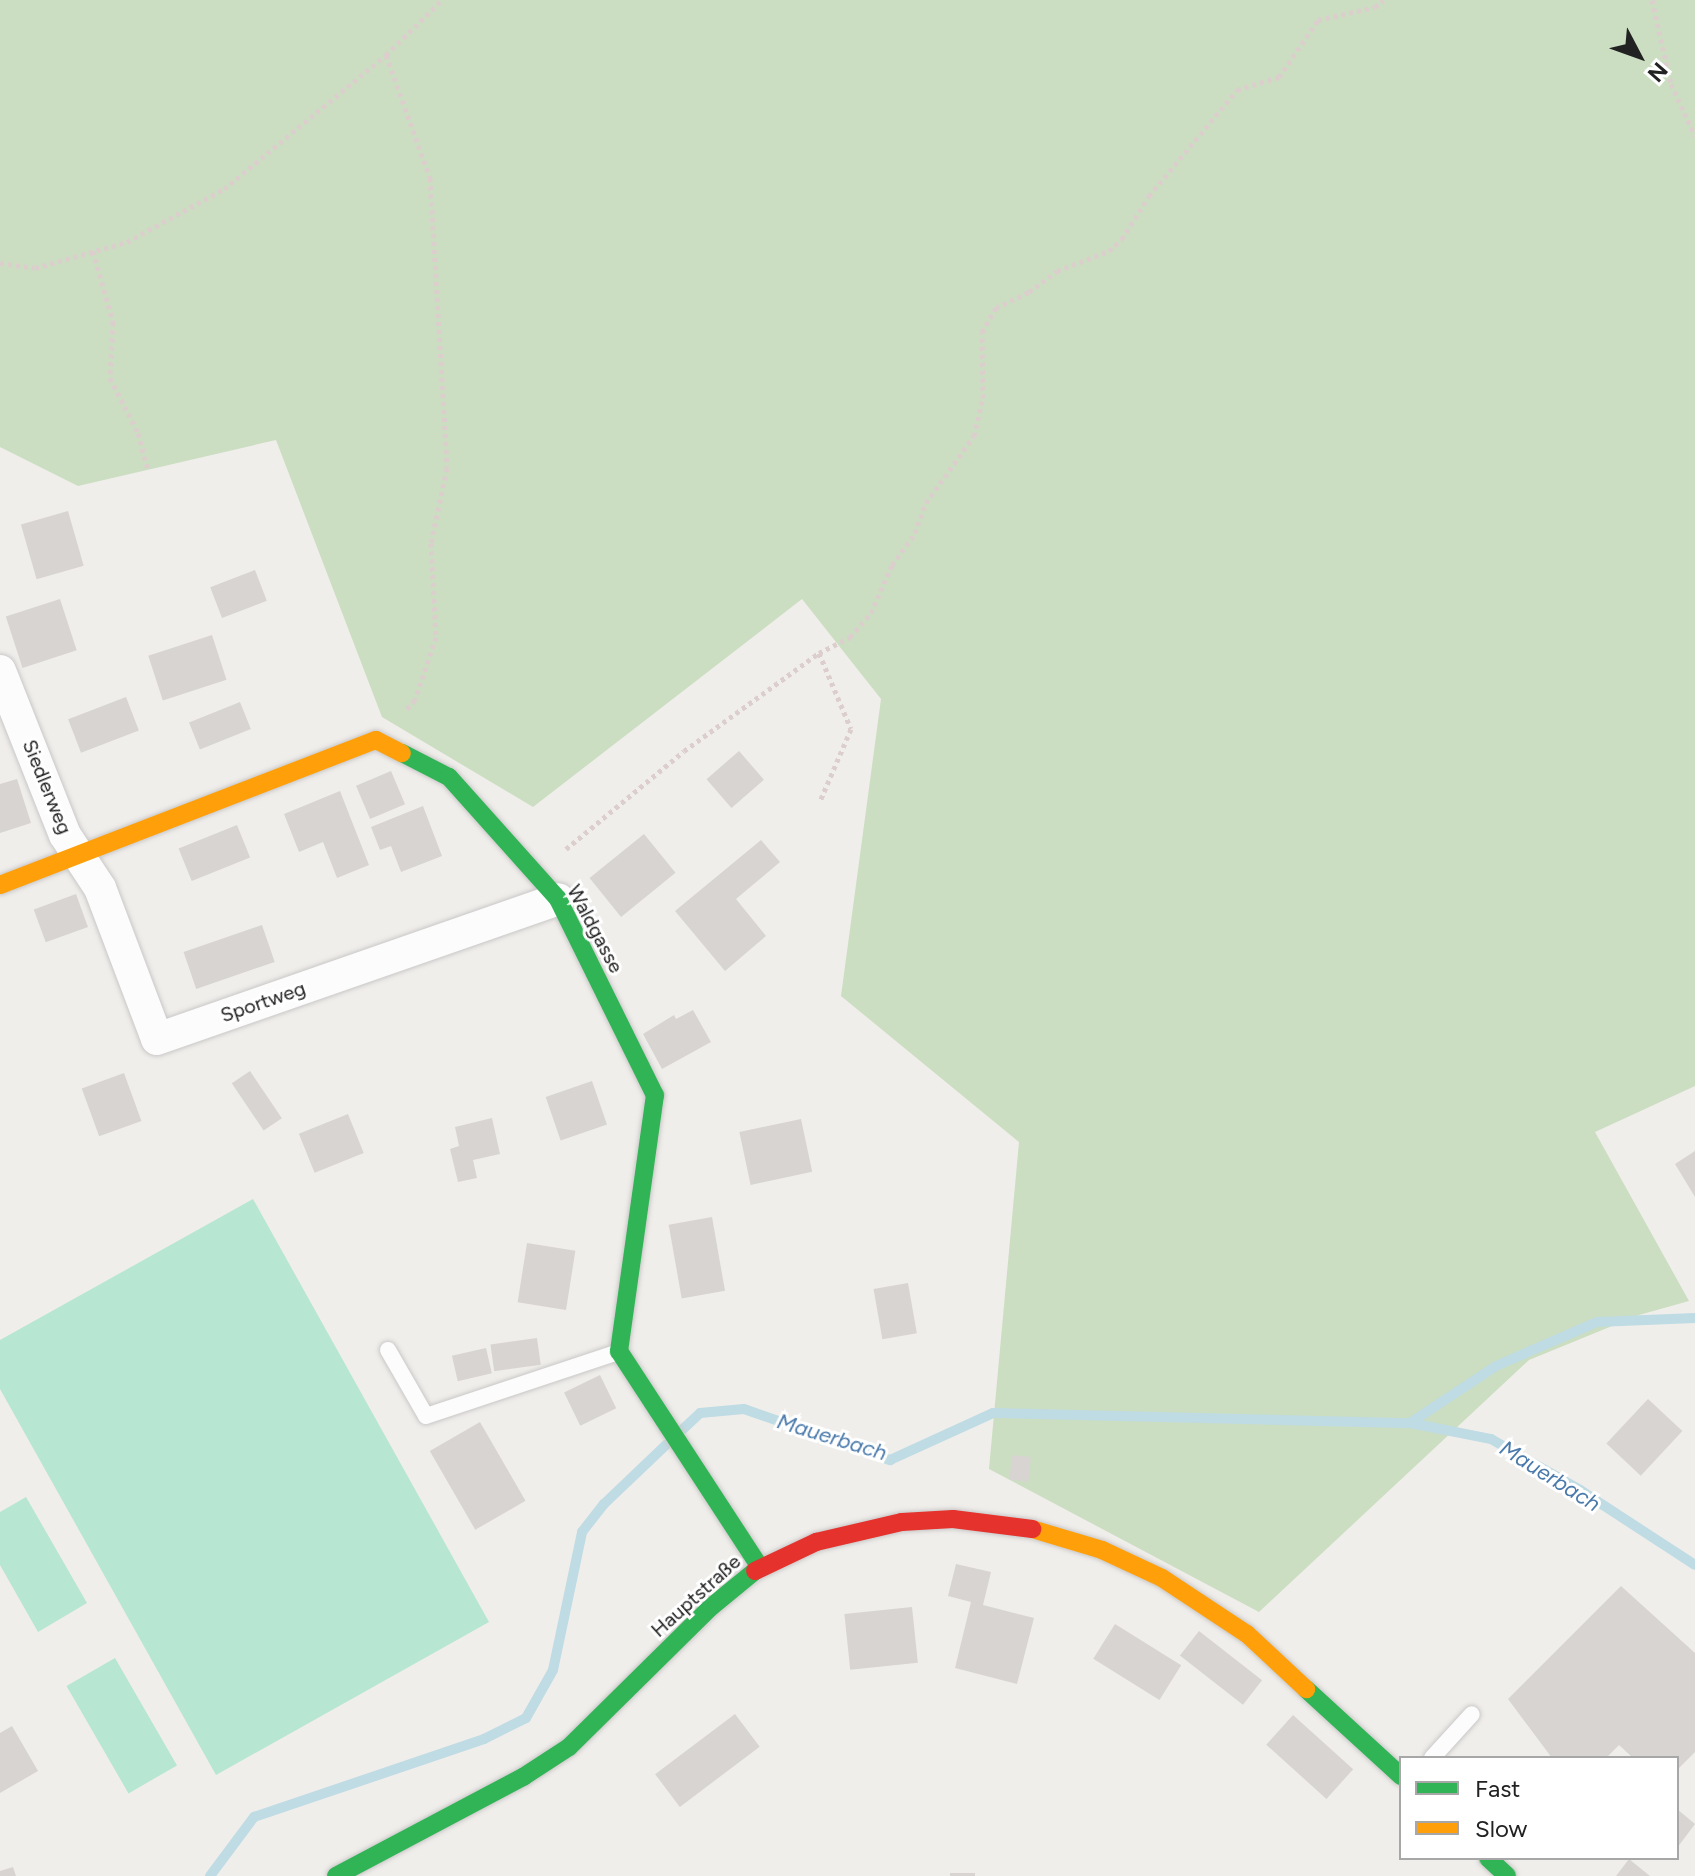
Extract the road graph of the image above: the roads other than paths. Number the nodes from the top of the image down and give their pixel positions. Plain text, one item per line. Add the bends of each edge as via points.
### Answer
1 (0, 671) edge
2 (78, 856) junction
3 (0, 885) edge
4 (558, 899) junction
5 (388, 1350) dead end
6 (619, 1351) junction
7 (760, 1567) junction
8 (1472, 1714) dead end
9 (1434, 1756) edge
10 (1399, 1774) edge
11 (1490, 1860) edge
12 (336, 1876) edge
13 (1507, 1876) edge

1 - 2 street, Siedlerweg
2 - 3 street
2 - 4 street, Waldgasse via 376,740 449,777
2 - 4 street, Sportweg via 100,888 157,1039
4 - 6 street, Waldgasse via 655,1095
5 - 6 lane via 426,1416
6 - 7 street
7 - 10 street, Hauptstraße via 839,1535 927,1520 1010,1524 1081,1542 1162,1578 1231,1622
7 - 12 street, Hauptstraße via 711,1607 569,1747
8 - 9 lane
11 - 13 street

